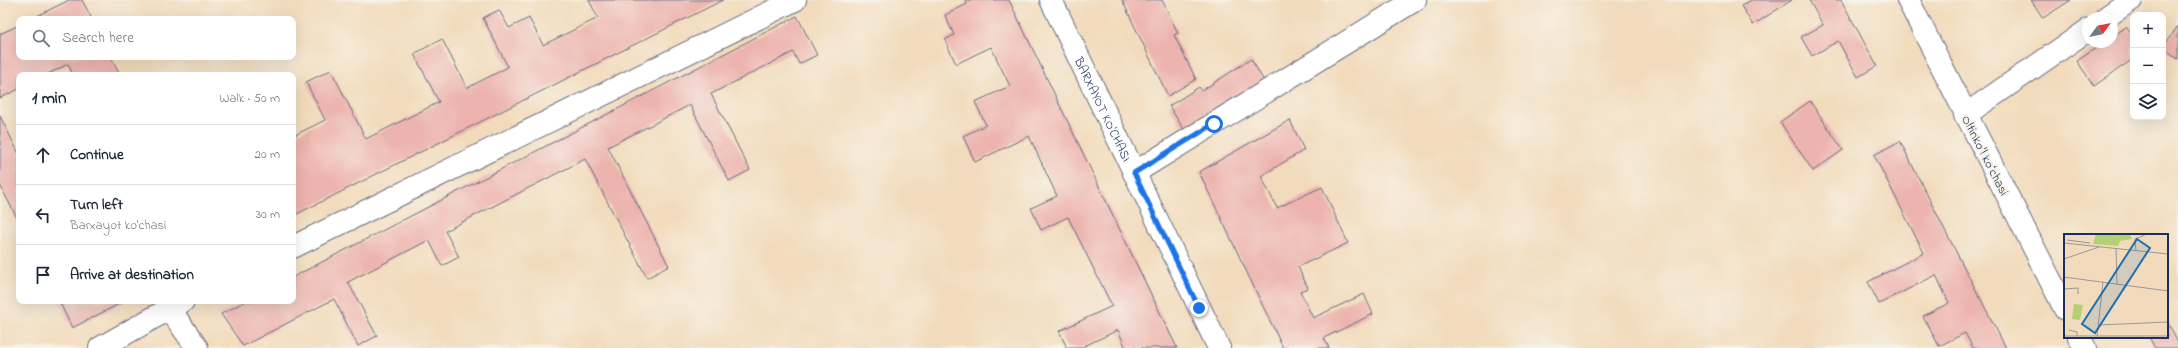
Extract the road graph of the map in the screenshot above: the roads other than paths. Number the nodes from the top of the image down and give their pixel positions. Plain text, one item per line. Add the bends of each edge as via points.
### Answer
1 (795, 0) edge
2 (1051, 0) edge
3 (1415, 0) edge
4 (1908, 0) edge
5 (2131, 0) edge
6 (2114, 12) edge
7 (2082, 34) edge
8 (1965, 115) junction
9 (1134, 173) junction
10 (296, 246) edge
11 (176, 304) edge
12 (2064, 307) edge
13 (2080, 338) edge
14 (100, 348) edge
15 (197, 348) edge
16 (1218, 348) edge
17 (2085, 348) edge

1 - 10 street
2 - 9 street, BARXAYOT KO'CHASI
3 - 9 street
4 - 8 street, Oltinkoʻl koʻchasi
5 - 6 street
7 - 8 street
8 - 12 street, Oltinkoʻl koʻchasi
9 - 16 street, BARXAYOT KO'CHASI
11 - 14 street
11 - 15 street
13 - 17 street

